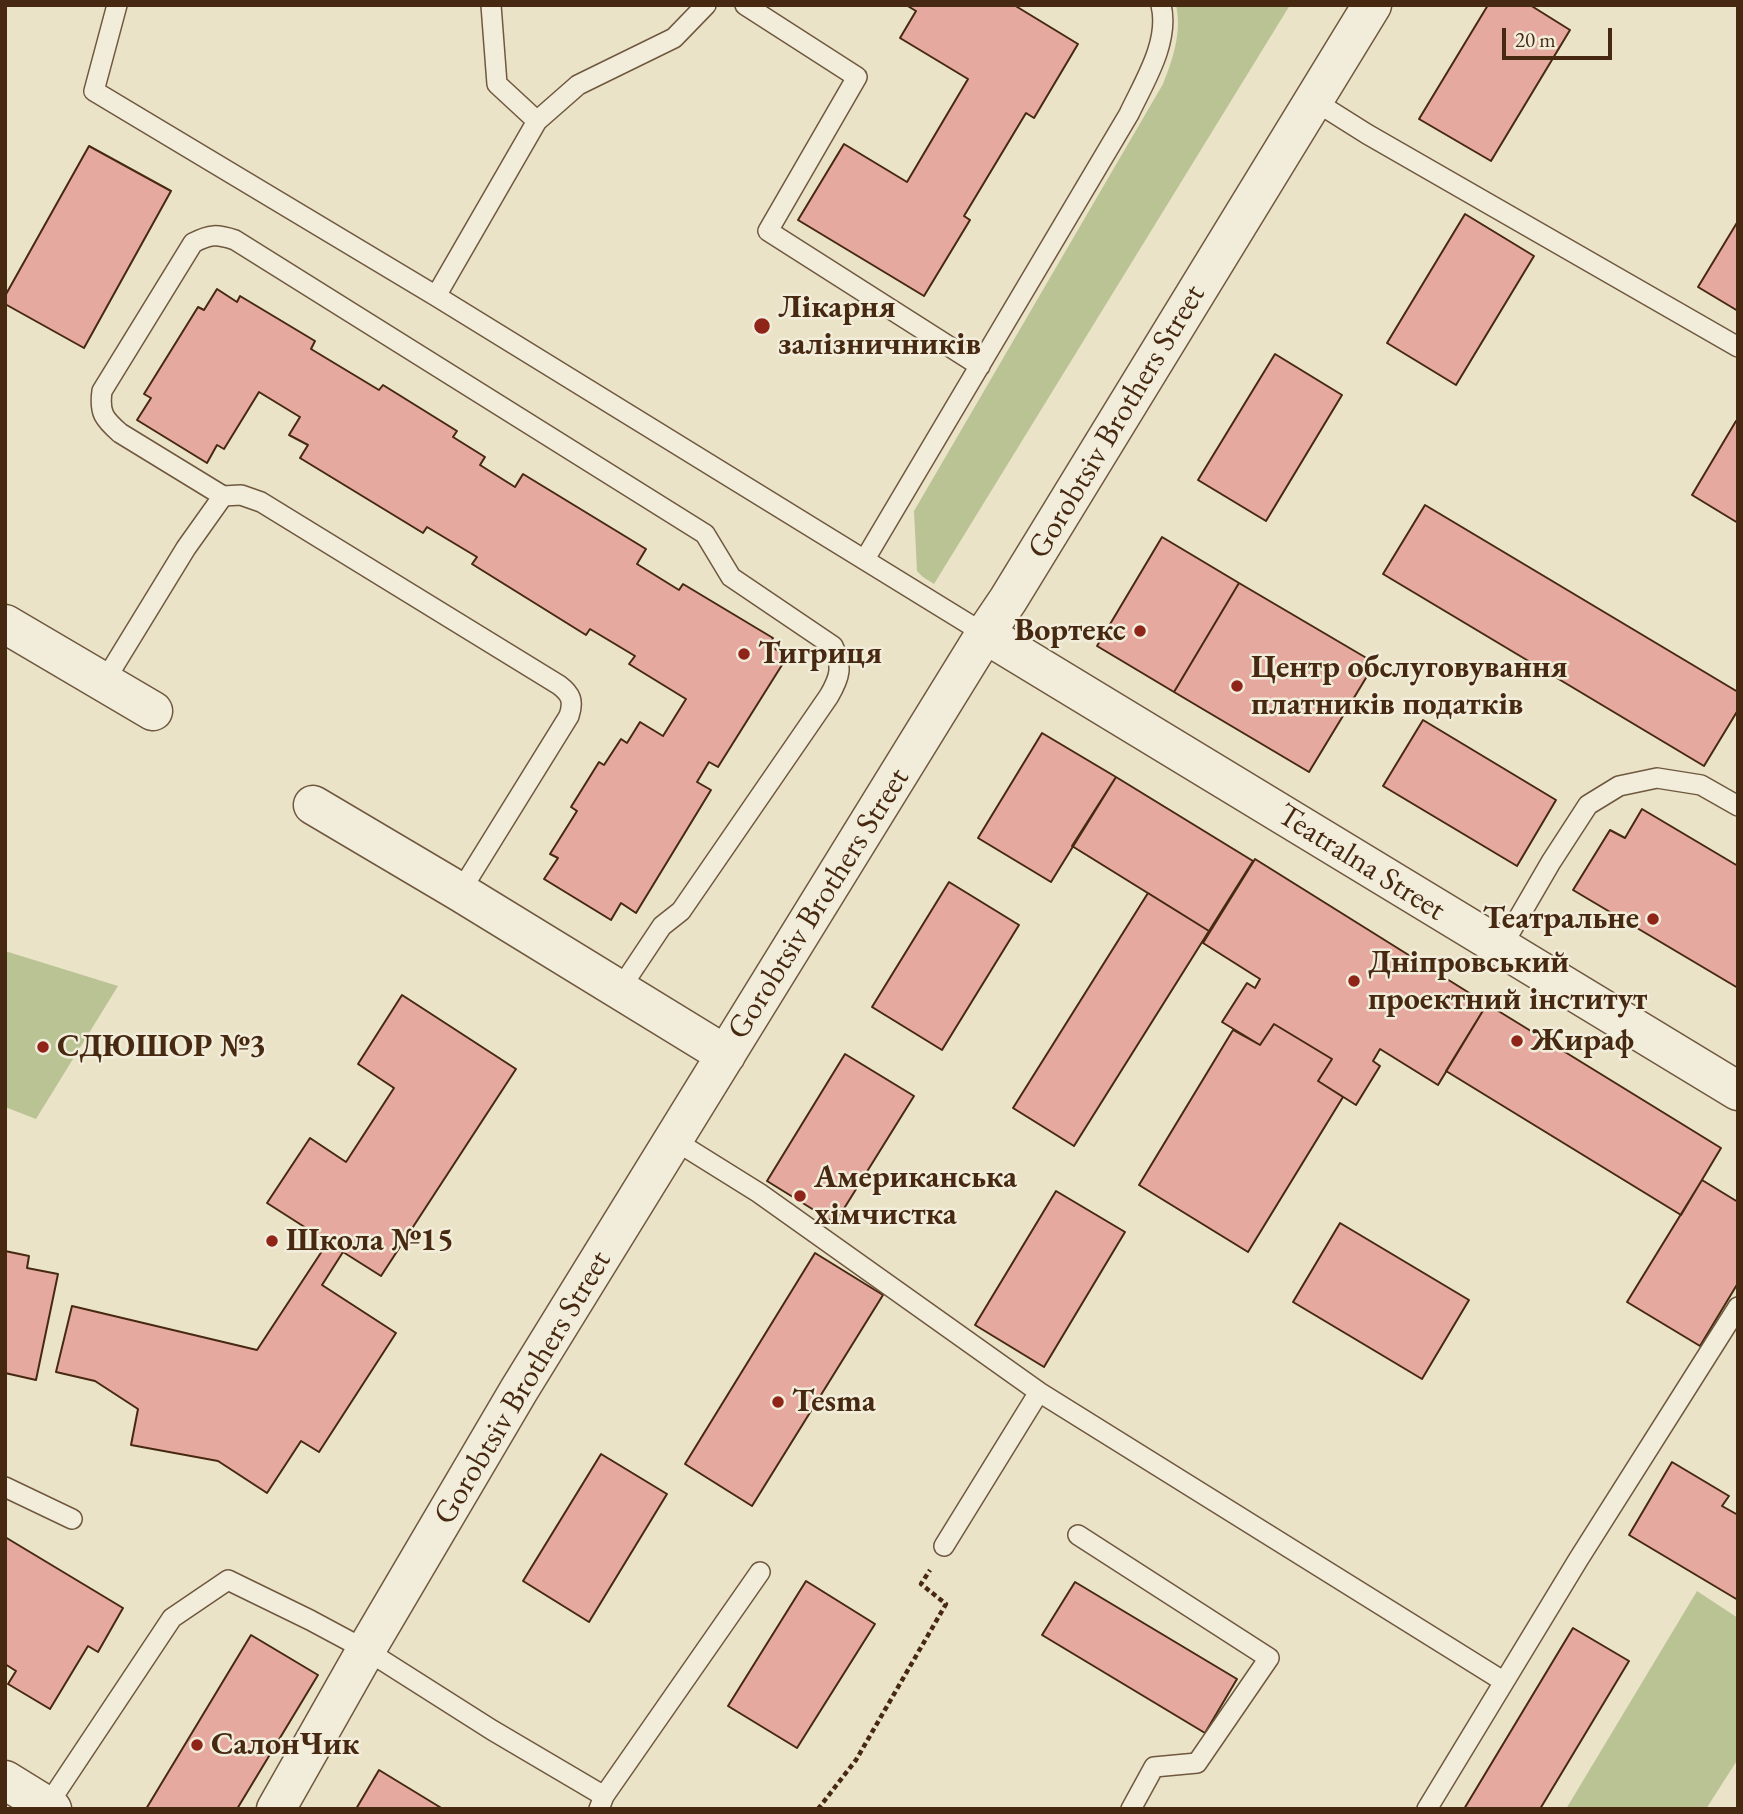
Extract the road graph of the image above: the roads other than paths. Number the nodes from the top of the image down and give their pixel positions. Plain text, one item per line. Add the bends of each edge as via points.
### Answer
1 (117, 5) edge
2 (491, 5) edge
3 (706, 5) edge
4 (745, 5) edge
5 (1161, 5) edge
6 (1372, 5) edge
7 (1313, 100) junction
8 (537, 121) junction
9 (436, 296) junction
10 (1738, 347) edge
11 (980, 366) junction
12 (223, 496) junction
13 (865, 559) junction
14 (5, 624) edge
15 (985, 634) junction
16 (104, 681) junction
17 (153, 711) dead end
18 (313, 805) dead end
19 (1738, 806) edge
20 (460, 892) junction
21 (1501, 948) junction
22 (620, 989) junction
23 (726, 1055) junction
24 (1738, 1091) edge
25 (674, 1140) junction
26 (1738, 1307) edge
27 (1040, 1392) junction
28 (5, 1487) edge
29 (72, 1519) dead end
30 (1078, 1535) dead end
31 (944, 1546) road end
32 (760, 1572) dead end
33 (366, 1650) junction
34 (1503, 1681) junction
35 (5, 1780) edge
36 (601, 1802) edge
37 (49, 1807) edge
38 (276, 1809) edge
39 (1131, 1809) edge
40 (1427, 1809) edge

1 - 9 lane via 94,91
2 - 8 lane via 497,84
3 - 8 lane via 674,38 578,85
4 - 11 lane via 857,77 768,231
5 - 11 lane via 1157,53 1129,114
6 - 7 street, Gorobtsiv Brothers Street
7 - 10 lane
7 - 15 street, Gorobtsiv Brothers Street
8 - 9 lane
9 - 13 lane
11 - 13 lane
12 - 16 lane
12 - 20 lane via 241,495 261,502 559,685 572,699 569,716
12 - 22 lane via 120,433 105,420 100,404 102,391 194,243 219,235 235,240 705,534 731,577 834,646 839,678 829,696 681,911 662,926
13 - 15 lane
14 - 16 street
15 - 21 street, Teatralna Street
15 - 23 street, Gorobtsiv Brothers Street
16 - 17 street
18 - 20 street
19 - 21 lane via 1701,785 1657,778 1619,786 1588,805
20 - 22 street
21 - 24 street, Teatralna Street
22 - 23 street
23 - 25 street, Gorobtsiv Brothers Street
25 - 27 lane via 758,1193
25 - 33 street, Gorobtsiv Brothers Street
26 - 34 lane
27 - 31 lane
27 - 34 lane
28 - 29 lane
30 - 39 lane via 1269,1658 1197,1763 1153,1767
32 - 36 lane
33 - 36 lane
33 - 37 lane via 228,1580 172,1618
33 - 38 street, Gorobtsiv Brothers Street
34 - 40 lane
35 - 37 street

